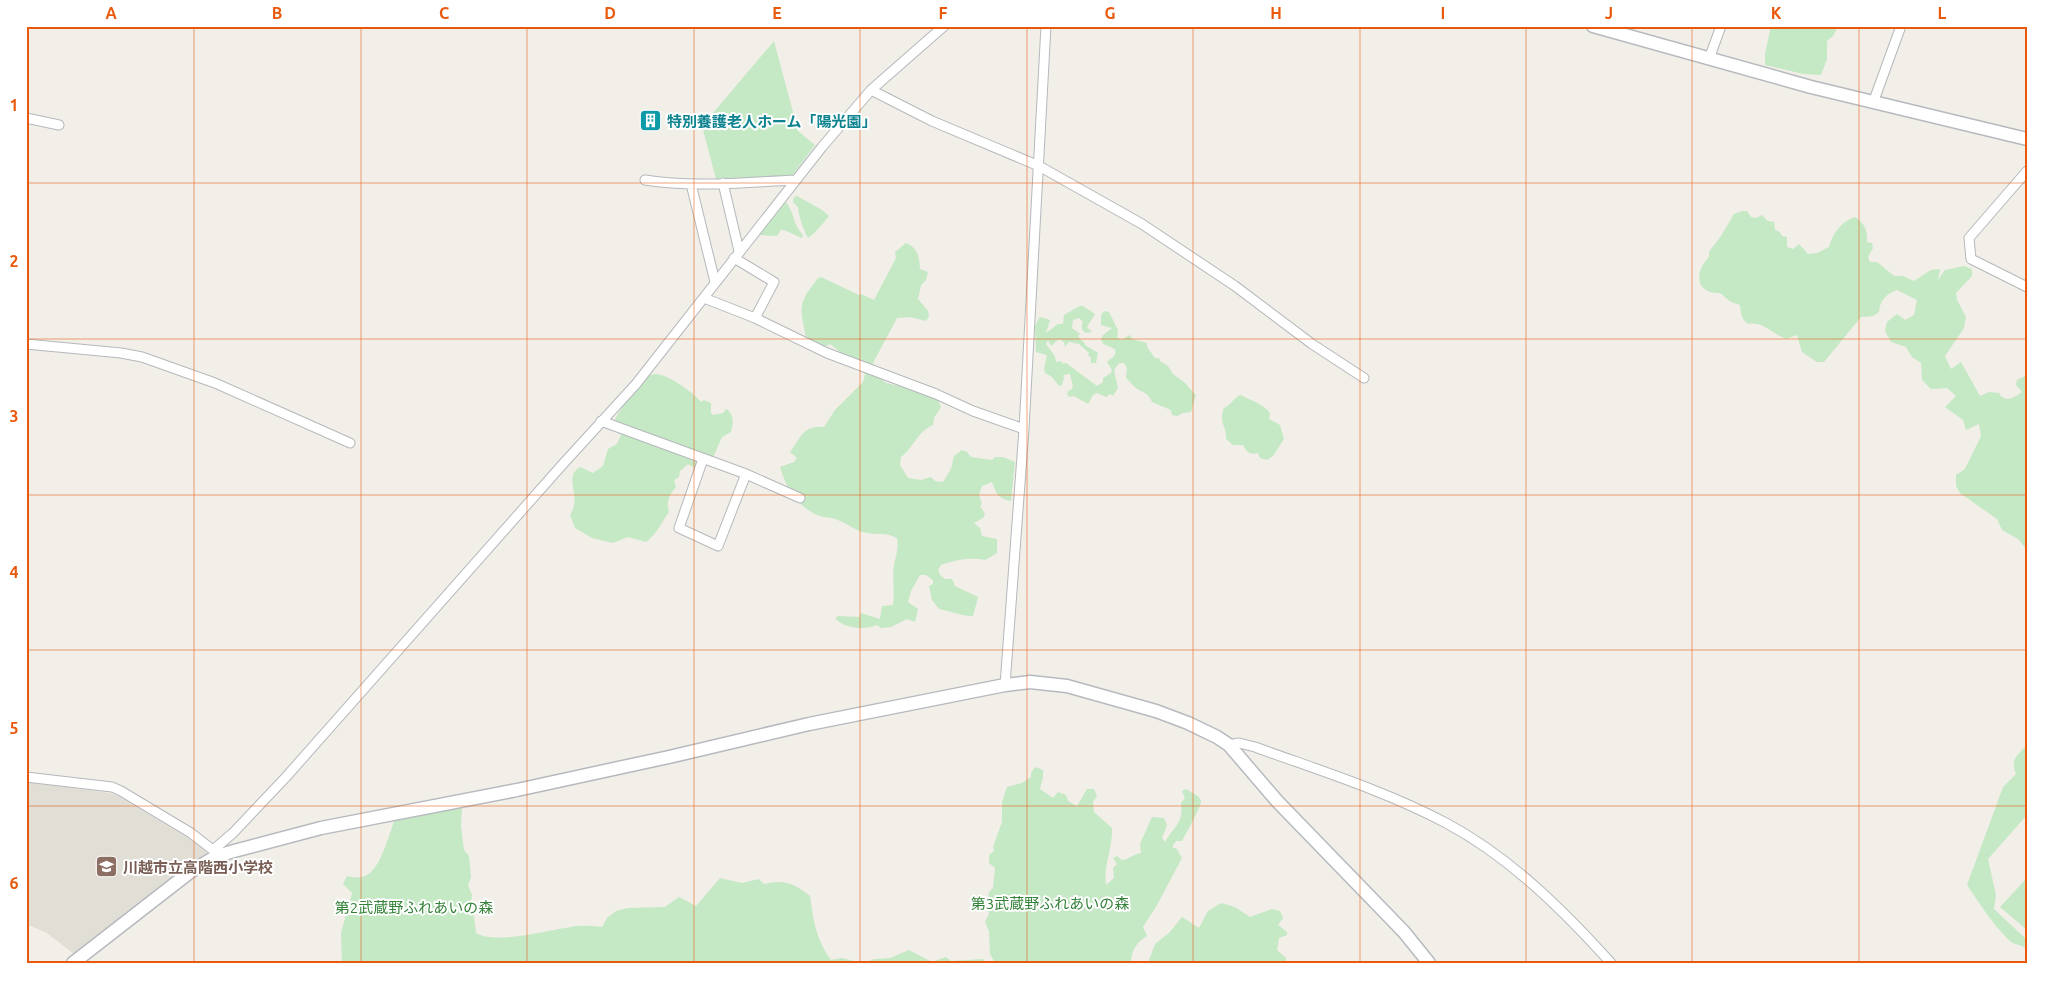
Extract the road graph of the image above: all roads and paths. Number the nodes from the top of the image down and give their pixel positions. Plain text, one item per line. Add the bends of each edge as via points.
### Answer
1 (944, 26) edge
2 (1046, 26) edge
3 (1593, 26) edge
4 (1721, 26) edge
5 (1901, 26) edge
6 (1709, 59) junction
7 (871, 90) junction
8 (1873, 103) junction
9 (26, 118) edge
10 (59, 124) dead end
11 (2027, 140) edge
12 (1039, 166) junction
13 (2027, 171) edge
14 (645, 180) dead end
15 (796, 180) junction
16 (723, 183) junction
17 (692, 184) junction
18 (737, 255) junction
19 (716, 282) junction
20 (2027, 287) edge
21 (704, 298) junction
22 (755, 318) junction
23 (26, 344) edge
24 (1364, 378) dead end
25 (601, 421) junction
26 (1024, 429) junction
27 (350, 443) dead end
28 (704, 459) junction
29 (746, 474) junction
30 (800, 498) dead end
31 (1006, 685) junction
32 (1229, 746) junction
33 (26, 777) edge
34 (215, 853) junction
35 (73, 963) edge
36 (1429, 963) edge
37 (1611, 963) edge

1 - 7 street
2 - 12 street
3 - 6 street
4 - 6 street
5 - 8 street
6 - 8 street
7 - 12 street via 932,122
7 - 15 street
8 - 11 street
9 - 10 street
12 - 24 street via 1142,224 1236,286 1312,344
12 - 26 street
13 - 20 street via 1969,238 1972,259
14 - 17 street
15 - 16 street
15 - 18 street
16 - 17 street
16 - 18 street
17 - 19 street
18 - 19 street
18 - 22 street via 774,282
19 - 21 street
21 - 22 street
21 - 25 street via 636,384
22 - 26 street via 827,353
23 - 27 street via 142,357 215,383
25 - 28 street
25 - 34 street via 286,778
26 - 31 street
28 - 29 street
28 - 29 street via 679,528 718,546
29 - 30 street
31 - 32 street via 1030,682 1067,686 1156,711 1205,731
31 - 34 street via 809,724
32 - 36 street via 1277,801 1404,932
32 - 37 street via 1239,743 1255,747 1376,792 1446,823 1477,841 1529,882
33 - 34 street via 121,790 191,832
34 - 35 street

